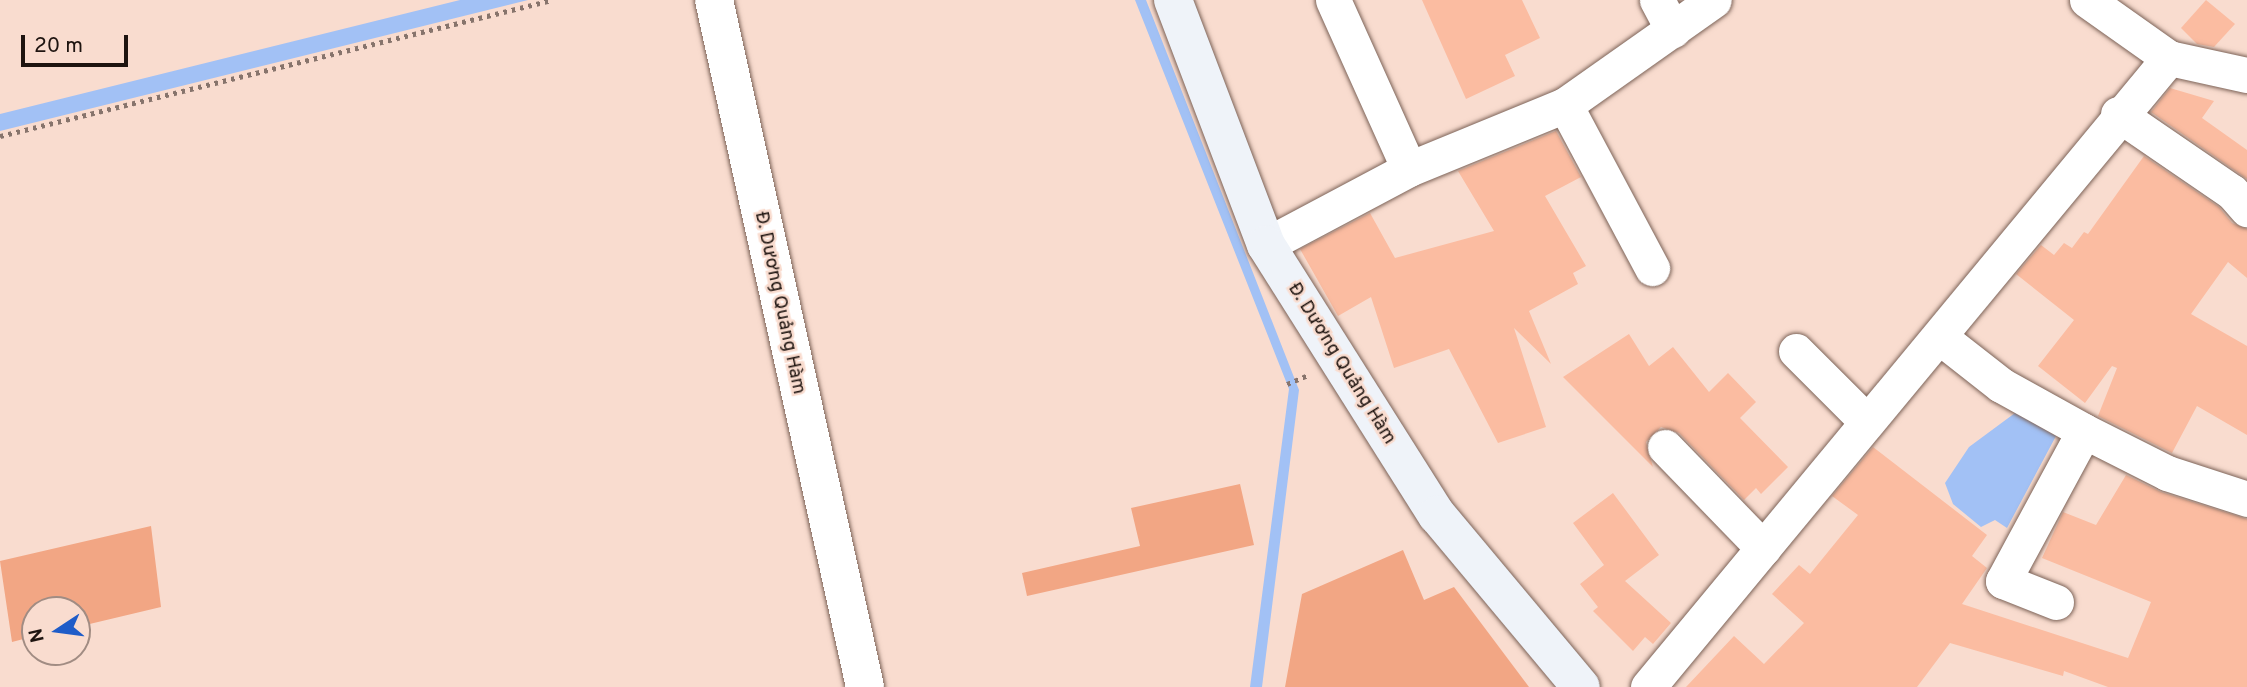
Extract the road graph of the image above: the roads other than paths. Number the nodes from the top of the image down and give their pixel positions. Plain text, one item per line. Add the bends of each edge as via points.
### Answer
1 (714, 0) edge
2 (1173, 0) edge
3 (1333, 0) edge
4 (1714, 0) edge
5 (2087, 0) edge
6 (1665, 15) edge
7 (2169, 58) junction
8 (2247, 75) edge
9 (1565, 105) junction
10 (2118, 114) junction
11 (1409, 169) junction
12 (2247, 209) edge
13 (1266, 245) junction
14 (1652, 268) dead end
15 (1941, 338) junction
16 (1796, 351) dead end
17 (1867, 422) junction
18 (2084, 431) junction
19 (1665, 447) dead end
20 (2247, 499) edge
21 (1763, 548) junction
22 (2056, 602) dead end
23 (865, 687) edge
24 (1581, 687) edge
25 (1648, 687) edge

1 - 23 street, Đ. Dương Quảng Hàm
2 - 13 main road, Đ. Dương Quảng Hàm
3 - 11 street
4 - 6 street
5 - 7 street
6 - 9 street
7 - 8 street
7 - 10 street
9 - 11 street
9 - 14 street
10 - 12 street via 2232,192
10 - 15 street
11 - 13 street
13 - 24 main road, Đ. Dương Quảng Hàm via 1437,515
15 - 17 street
15 - 18 street via 2001,385
16 - 17 street
17 - 21 street
18 - 20 street via 2167,473
18 - 22 street via 2003,581
19 - 21 street
21 - 25 street

